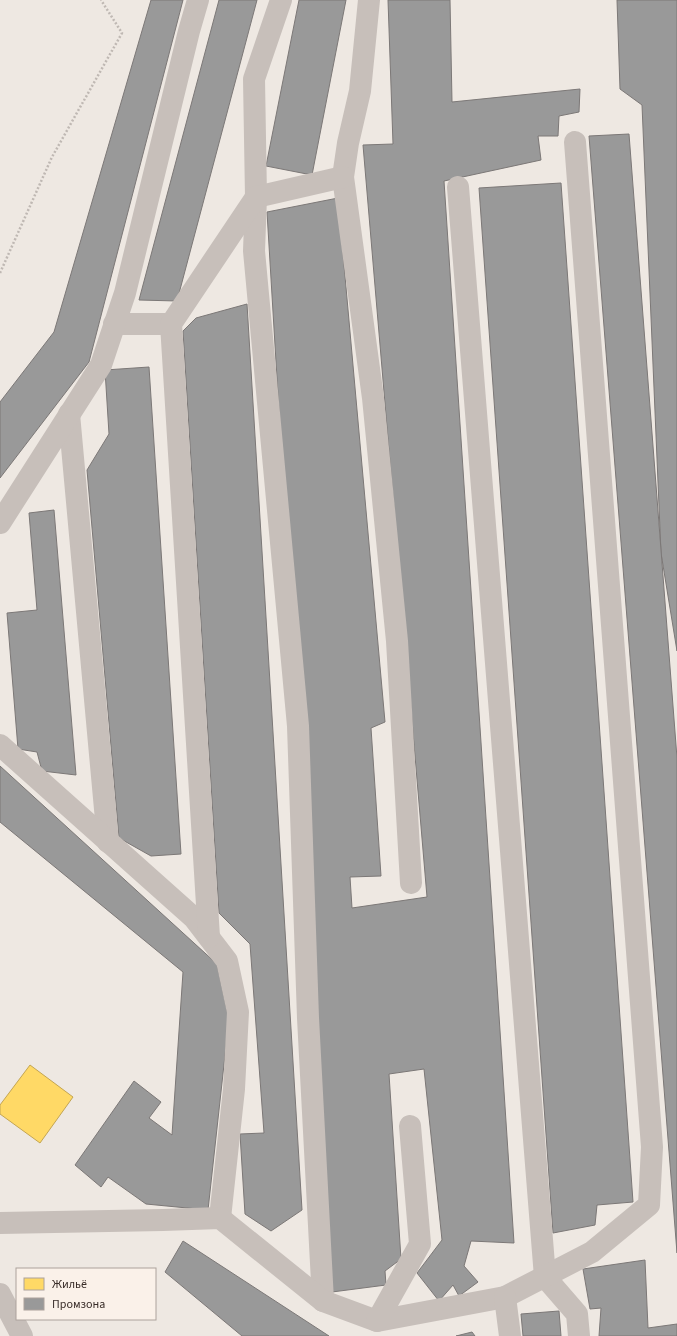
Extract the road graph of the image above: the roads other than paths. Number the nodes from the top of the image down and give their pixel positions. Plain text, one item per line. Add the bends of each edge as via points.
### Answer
1 (198, 0) edge
2 (280, 0) edge
3 (369, 0) edge
4 (575, 142) dead end
5 (343, 178) junction
6 (458, 187) dead end
7 (256, 197) junction
8 (114, 324) junction
9 (171, 324) junction
10 (69, 414) junction
11 (0, 523) edge
12 (0, 745) edge
13 (108, 842) junction
14 (411, 883) dead end
15 (209, 937) junction
16 (410, 1126) dead end
17 (220, 1218) junction
18 (0, 1223) edge
19 (545, 1277) junction
20 (0, 1294) edge
21 (504, 1297) junction
22 (323, 1301) junction
23 (377, 1321) junction
24 (22, 1336) edge
25 (510, 1336) edge
26 (579, 1336) edge

1 - 8 street via 126,292
2 - 7 street via 254,79
3 - 5 street via 360,91
4 - 19 street via 652,1147 649,1205 592,1252
5 - 7 street
5 - 14 street via 373,398 397,641
6 - 19 street
7 - 9 street
7 - 22 street via 254,251 298,726 308,1018
8 - 9 street
8 - 10 street via 100,365
9 - 15 street
10 - 11 street
10 - 13 street
12 - 13 street
13 - 15 street via 194,918
15 - 17 street via 228,961 238,1012 234,1089
16 - 23 street via 420,1244
17 - 18 street
17 - 22 street
19 - 21 street
19 - 26 street via 577,1314
20 - 24 street
21 - 23 street
21 - 25 street
22 - 23 street

